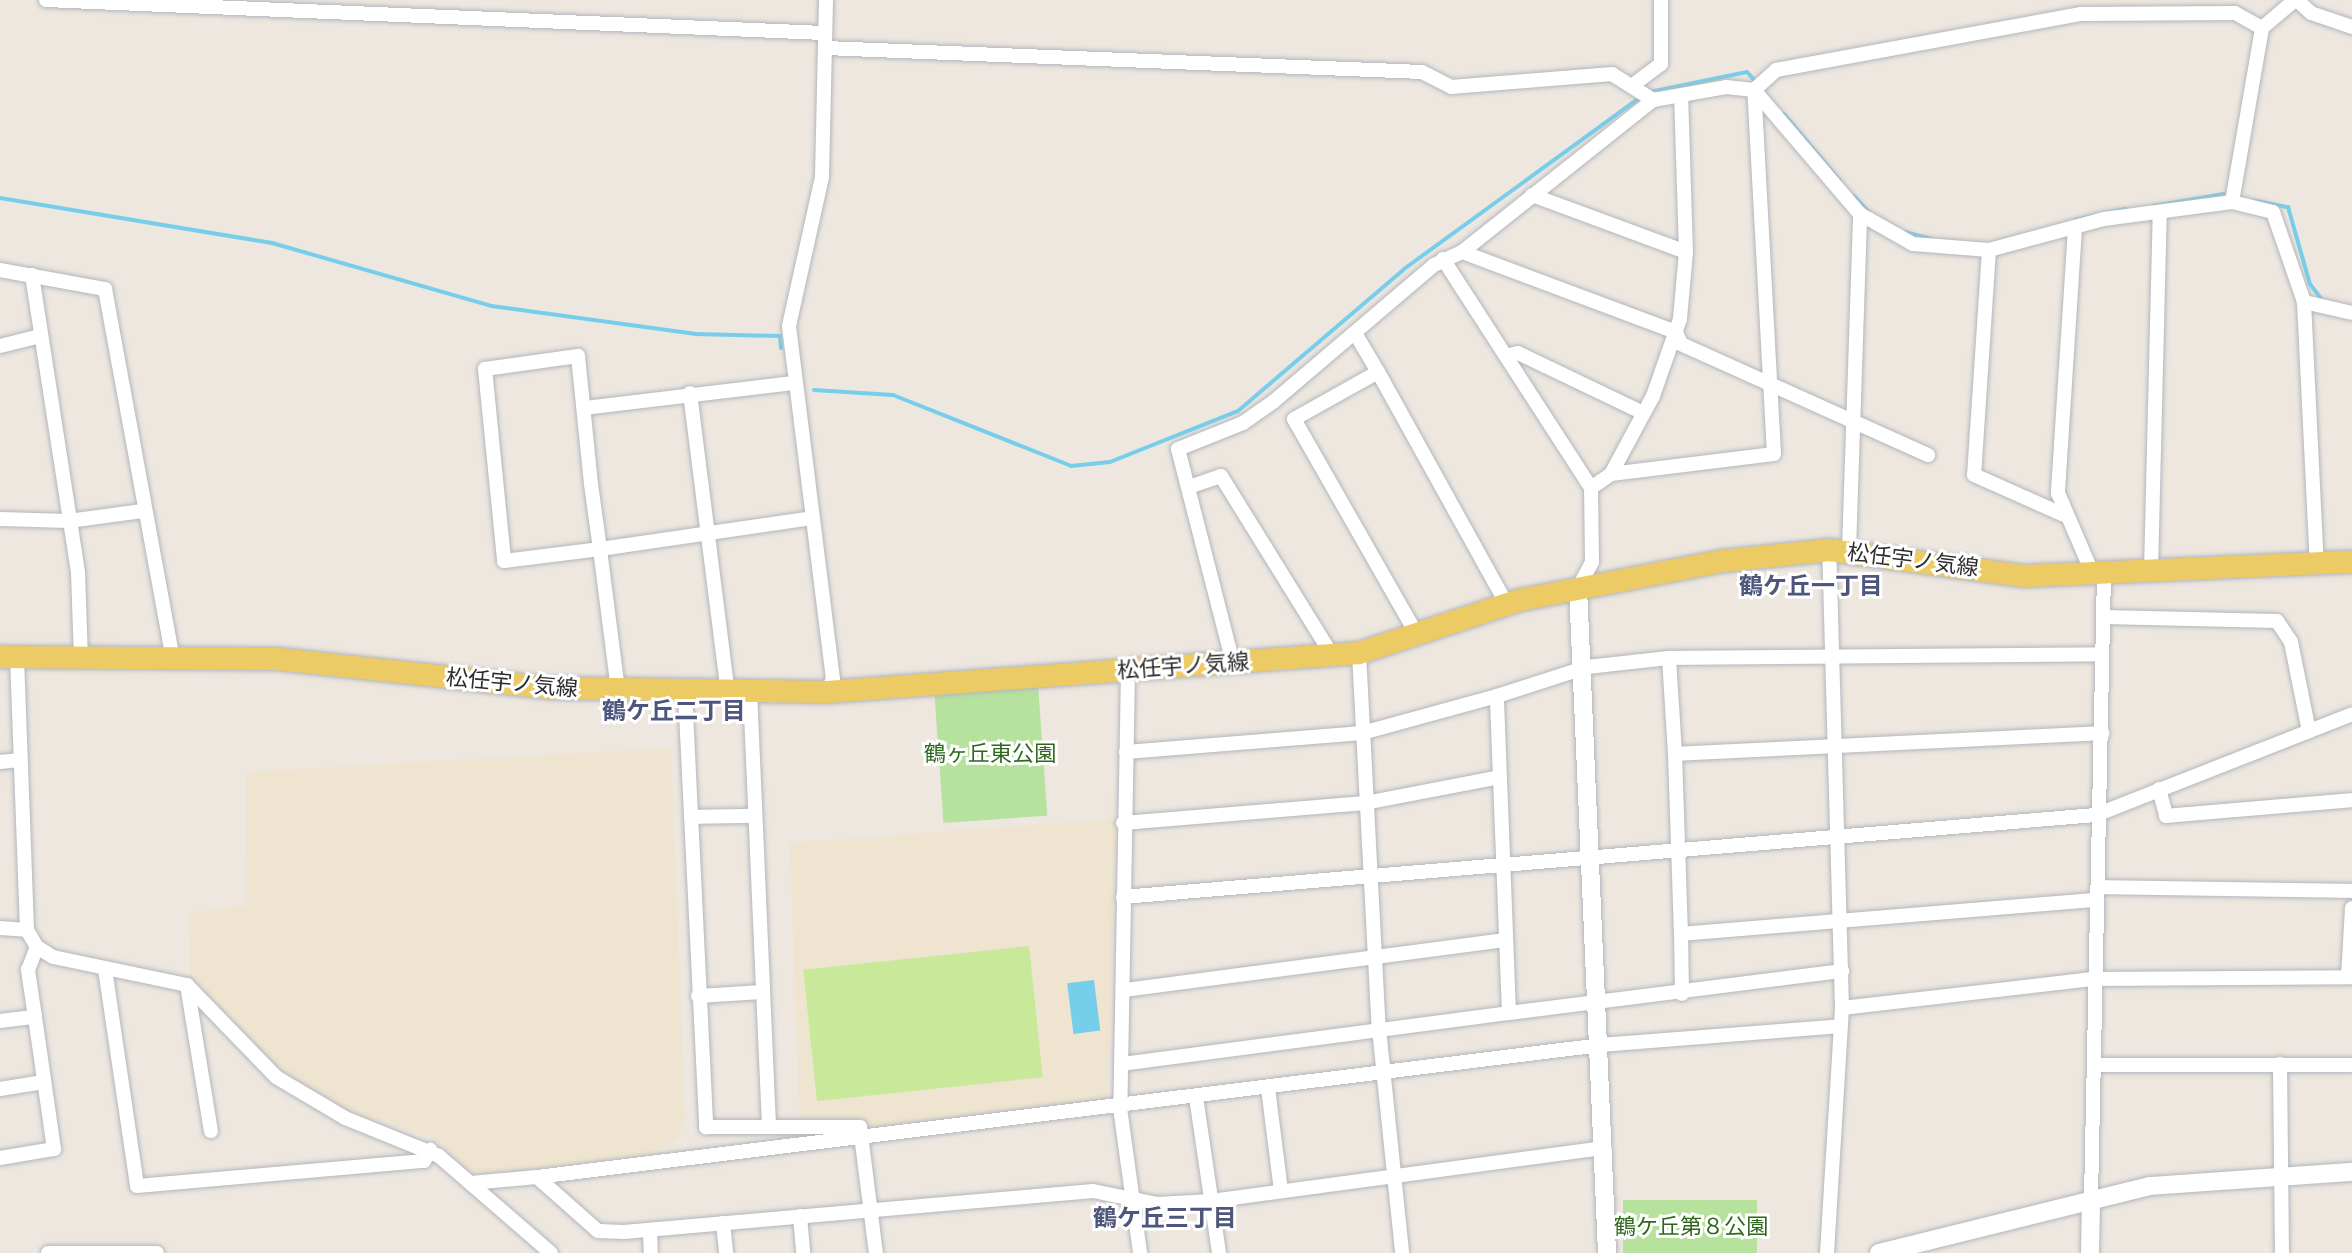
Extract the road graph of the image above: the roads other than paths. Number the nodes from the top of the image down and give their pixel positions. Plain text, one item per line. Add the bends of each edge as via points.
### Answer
1 (46, 0) edge
2 (826, 0) edge
3 (1661, 0) edge
4 (2296, 0) edge
5 (2352, 27) edge
6 (2262, 28) junction
7 (825, 40) junction
8 (1758, 86) junction
9 (1644, 93) junction
10 (1681, 96) junction
11 (1532, 195) junction
12 (2232, 202) junction
13 (2160, 213) junction
14 (1860, 214) junction
15 (2075, 228) junction
16 (1989, 250) junction
17 (1462, 252) junction
18 (1686, 252) junction
19 (1443, 259) junction
20 (0, 270) edge
21 (32, 275) junction
22 (2304, 302) junction
23 (2352, 313) edge
24 (1676, 332) junction
25 (1355, 333) junction
26 (37, 337) junction
27 (0, 346) edge
28 (1506, 356) junction
29 (1378, 372) junction
30 (793, 383) junction
31 (1772, 383) junction
32 (690, 393) junction
33 (1280, 396) junction
34 (584, 408) junction
35 (1643, 413) junction
36 (1294, 419) junction
37 (1851, 420) junction
38 (1928, 455) dead end
39 (1611, 474) junction
40 (1189, 487) junction
41 (1591, 488) junction
42 (142, 511) junction
43 (2064, 515) junction
44 (812, 518) junction
45 (0, 519) edge
46 (69, 521) junction
47 (709, 533) junction
48 (600, 549) junction
49 (1839, 550) junction
50 (2352, 562) edge
51 (2317, 565) junction
52 (2098, 571) junction
53 (2151, 571) junction
54 (1578, 588) junction
55 (1506, 603) junction
56 (2104, 617) junction
57 (1416, 633) junction
58 (1834, 652) junction
59 (1359, 653) junction
60 (2102, 654) junction
61 (1332, 655) junction
62 (8, 657) edge
63 (81, 657) junction
64 (173, 658) junction
65 (1669, 658) junction
66 (1233, 663) junction
67 (1587, 667) junction
68 (1128, 670) junction
69 (618, 690) junction
70 (685, 692) junction
71 (739, 692) junction
72 (827, 692) junction
73 (1497, 696) junction
74 (2352, 714) edge
75 (2309, 731) junction
76 (1362, 733) junction
77 (2102, 733) junction
78 (1834, 744) junction
79 (1126, 752) junction
80 (1675, 754) junction
81 (19, 760) junction
82 (0, 762) edge
83 (1500, 777) junction
84 (2159, 789) junction
85 (2352, 800) edge
86 (1365, 803) junction
87 (2096, 815) junction
88 (751, 816) junction
89 (691, 817) junction
90 (1123, 823) junction
91 (1837, 837) junction
92 (1677, 852) junction
93 (1592, 859) junction
94 (1503, 866) junction
95 (1371, 876) junction
96 (2352, 891) edge
97 (2097, 894) junction
98 (1123, 897) junction
99 (2352, 908) edge
100 (1838, 918) junction
101 (0, 928) edge
102 (27, 930) junction
103 (1681, 934) junction
104 (1506, 940) junction
105 (37, 947) junction
106 (1376, 955) junction
107 (105, 969) junction
108 (1842, 971) junction
109 (2350, 977) edge
110 (2094, 979) junction
111 (187, 985) junction
112 (1125, 990) junction
113 (763, 992) junction
114 (1682, 994) junction
115 (698, 996) junction
116 (1601, 1004) junction
117 (1842, 1008) junction
118 (1509, 1013) junction
119 (35, 1017) junction
120 (0, 1021) edge
121 (1840, 1026) junction
122 (1379, 1029) junction
123 (1601, 1045) junction
124 (1122, 1064) junction
125 (2280, 1064) junction
126 (2094, 1065) junction
127 (2352, 1065) edge
128 (1383, 1072) junction
129 (43, 1082) junction
130 (1268, 1088) junction
131 (0, 1089) edge
132 (1196, 1097) junction
133 (1120, 1108) junction
134 (769, 1126) junction
135 (211, 1131) dead end
136 (862, 1141) junction
137 (1604, 1148) junction
138 (430, 1150) junction
139 (0, 1158) edge
140 (2352, 1172) edge
141 (2281, 1173) junction
142 (1396, 1175) junction
143 (537, 1177) junction
144 (471, 1183) junction
145 (1281, 1191) junction
146 (2091, 1199) junction
147 (1128, 1200) junction
148 (1211, 1201) junction
149 (869, 1210) junction
150 (800, 1216) junction
151 (723, 1223) junction
152 (650, 1230) junction
153 (1887, 1252) edge
154 (48, 1253) edge
155 (157, 1253) edge
156 (551, 1253) edge
157 (651, 1253) edge
158 (726, 1253) edge
159 (803, 1253) edge
160 (876, 1253) edge
161 (1140, 1253) edge
162 (1219, 1253) edge
163 (1402, 1253) edge
164 (1607, 1253) edge
165 (1827, 1253) edge
166 (2090, 1253) edge
167 (2282, 1253) edge

1 - 7 street
2 - 7 street
3 - 9 street via 1661,64
4 - 5 street via 2311,13
4 - 6 street
6 - 8 street via 2235,13 2022,19 1804,60
6 - 12 street
7 - 9 street via 1422,72 1451,87 1612,74
7 - 30 street via 822,177 790,318
8 - 10 street
8 - 14 street
8 - 31 street
9 - 10 street
9 - 11 street
10 - 18 street
11 - 17 street
11 - 18 street
12 - 13 street
12 - 22 street via 2273,212
13 - 15 street
13 - 53 street
14 - 16 street via 1913,244
14 - 37 street
15 - 16 street
15 - 43 street via 2061,364 2058,493
16 - 43 street via 1974,475
17 - 19 street
17 - 24 street
18 - 24 street
19 - 25 street
19 - 28 street
20 - 21 street
21 - 26 street
21 - 42 street via 105,289
22 - 23 street
22 - 51 street
24 - 31 street via 1681,344
24 - 35 street
25 - 29 street
25 - 33 street
26 - 27 street
26 - 46 street
28 - 35 street via 1518,353
28 - 41 street
29 - 36 street
29 - 55 street
30 - 32 street
30 - 44 street
31 - 37 street
31 - 39 street via 1774,454
32 - 34 street
32 - 47 street
33 - 36 street
33 - 40 street via 1243,423 1178,449
34 - 48 street
34 - 48 street via 578,356 485,369 504,561
35 - 39 street
36 - 57 street
37 - 38 street
37 - 49 street
39 - 41 street
40 - 61 street via 1221,476
40 - 66 street
41 - 54 street via 1592,562
42 - 46 street
42 - 64 street
43 - 52 street
44 - 47 street
44 - 72 street via 833,679
45 - 46 street
46 - 63 street
47 - 48 street
47 - 71 street
48 - 69 street
49 - 52 main road, 松任宇ノ気線 via 2025,576
49 - 54 main road, 松任宇ノ気線
49 - 58 street
50 - 51 main road, 松任宇ノ気線
51 - 53 main road, 松任宇ノ気線
52 - 53 main road, 松任宇ノ気線
52 - 56 street
54 - 55 main road, 松任宇ノ気線
54 - 67 street
55 - 57 main road, 松任宇ノ気線
56 - 60 street
56 - 75 street via 2277,621 2291,642
57 - 59 main road, 松任宇ノ気線
58 - 60 street
58 - 65 street
58 - 78 street
59 - 61 main road, 松任宇ノ気線
59 - 76 street
60 - 77 street
61 - 66 main road, 松任宇ノ気線
62 - 63 main road, 松任宇ノ気線
62 - 81 street
63 - 64 main road, 松任宇ノ気線
64 - 69 main road, 松任宇ノ気線 via 278,659
65 - 67 street
65 - 80 street
66 - 68 main road, 松任宇ノ気線
67 - 73 street
67 - 93 street
68 - 72 main road, 松任宇ノ気線
68 - 79 street
69 - 70 main road, 松任宇ノ気線
70 - 71 main road, 松任宇ノ気線
70 - 89 street
71 - 72 main road, 松任宇ノ気線
71 - 88 street
73 - 76 street
73 - 83 street
74 - 75 street
75 - 84 street
76 - 79 street
76 - 86 street
77 - 78 street
77 - 87 street
78 - 80 street
78 - 91 street
79 - 90 street
80 - 92 street
81 - 82 street
81 - 102 street
83 - 86 street
83 - 94 street
84 - 85 street via 2166,816
84 - 87 street
86 - 90 street
86 - 95 street
87 - 91 street
87 - 97 street
88 - 89 street
88 - 113 street
89 - 115 street
90 - 98 street
91 - 92 street
91 - 100 street
92 - 93 street
92 - 103 street
93 - 94 street
93 - 116 street
94 - 95 street
94 - 104 street
95 - 98 street
95 - 106 street
96 - 97 street
97 - 100 street
97 - 110 street
98 - 112 street
99 - 109 street
100 - 103 street
100 - 108 street
101 - 102 street
102 - 105 street
103 - 114 street
104 - 106 street
104 - 118 street
105 - 107 street
105 - 119 street via 28,970
106 - 112 street
106 - 122 street
107 - 111 street
107 - 138 street via 137,1186 424,1161
108 - 114 street
108 - 117 street
109 - 110 street
110 - 117 street
110 - 126 street
111 - 135 street
111 - 138 street via 276,1077 345,1118
112 - 124 street
113 - 115 street
113 - 134 street
114 - 116 street
115 - 134 street via 706,1127
116 - 118 street
116 - 123 street
117 - 121 street
118 - 122 street
119 - 120 street
119 - 129 street
121 - 123 street
121 - 165 street
122 - 124 street
122 - 128 street
123 - 128 street
123 - 137 street
124 - 133 street
125 - 126 street
125 - 127 street
125 - 141 street
126 - 146 street
128 - 130 street
128 - 142 street
129 - 131 street
129 - 139 street via 54,1149
130 - 132 street
130 - 145 street
132 - 133 street
132 - 148 street
133 - 136 street
133 - 147 street
134 - 136 street via 860,1127
136 - 143 street
136 - 149 street
137 - 142 street
137 - 164 street
138 - 144 street
140 - 141 street
141 - 146 street
141 - 167 street
142 - 145 street
142 - 163 street
143 - 144 street
143 - 152 street via 598,1231
144 - 156 street
145 - 148 street
146 - 153 street
146 - 166 street
147 - 148 street
147 - 149 street via 1093,1191
147 - 161 street
148 - 162 street
149 - 150 street
149 - 160 street
150 - 151 street
150 - 159 street
151 - 152 street
151 - 158 street
152 - 157 street
154 - 155 street

